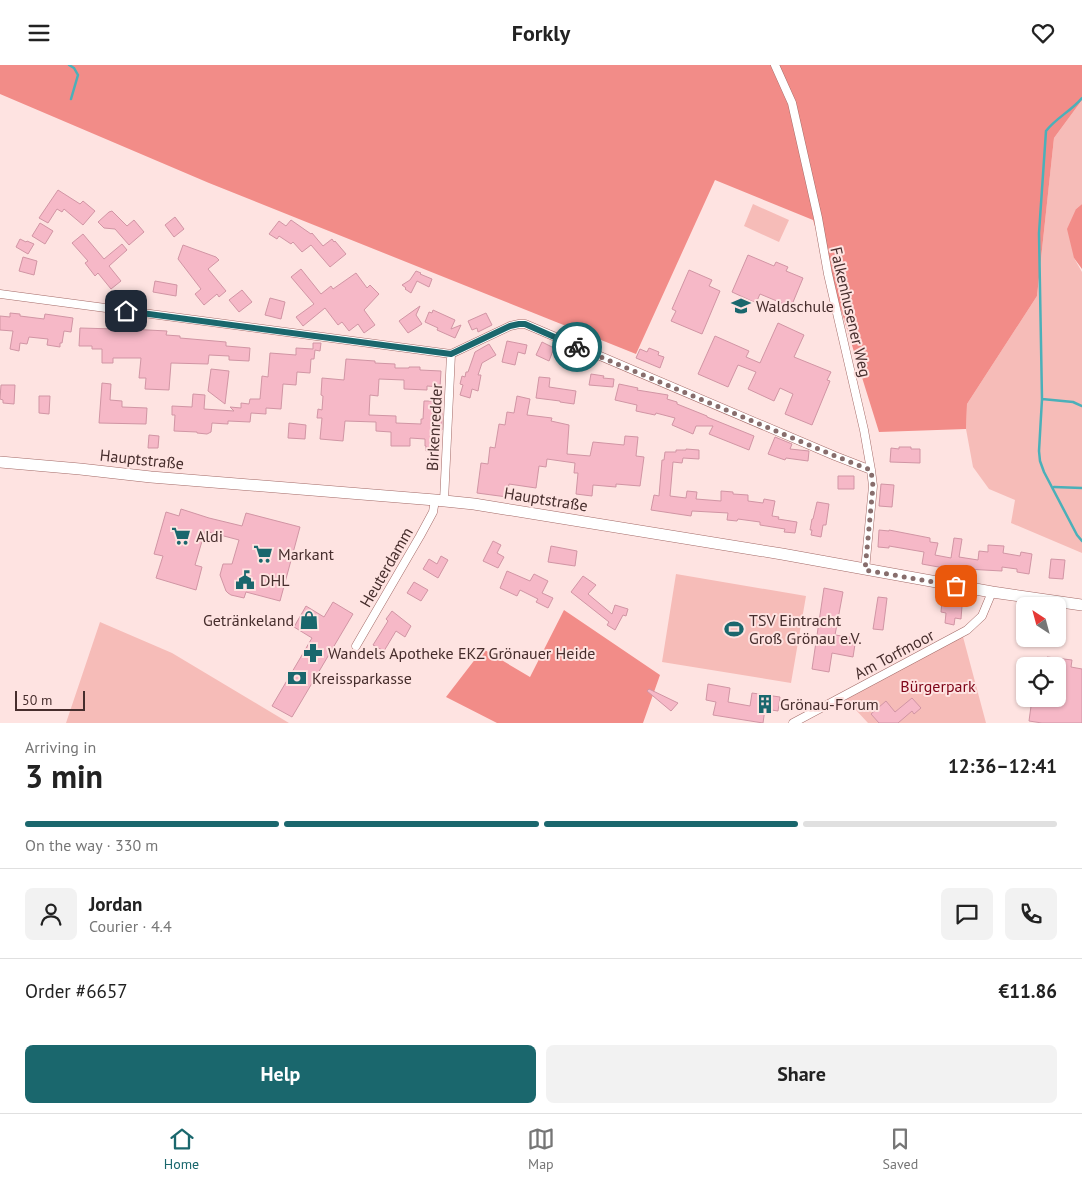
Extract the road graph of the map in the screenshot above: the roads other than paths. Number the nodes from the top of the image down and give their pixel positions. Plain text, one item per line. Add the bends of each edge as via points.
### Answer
1 (775, 65) edge
2 (0, 294) edge
3 (451, 354) junction
4 (0, 462) edge
5 (871, 470) junction
6 (440, 501) junction
7 (865, 570) junction
8 (992, 592) junction
9 (1082, 605) edge
10 (356, 646) dead end
11 (793, 723) edge

1 - 5 street, Falkenhusener Weg via 792,103
2 - 3 street
3 - 5 street via 510,326 525,324
3 - 6 street, Birkenredder
4 - 6 main road, Hauptstraße
5 - 7 street, Falkenhusener Weg via 873,486
6 - 7 main road, Hauptstraße
6 - 10 street, Heuterdamm
7 - 8 main road, Hauptstraße
8 - 9 main road, Hauptstraße
8 - 11 street, Am Torfmoor via 982,616 967,630

